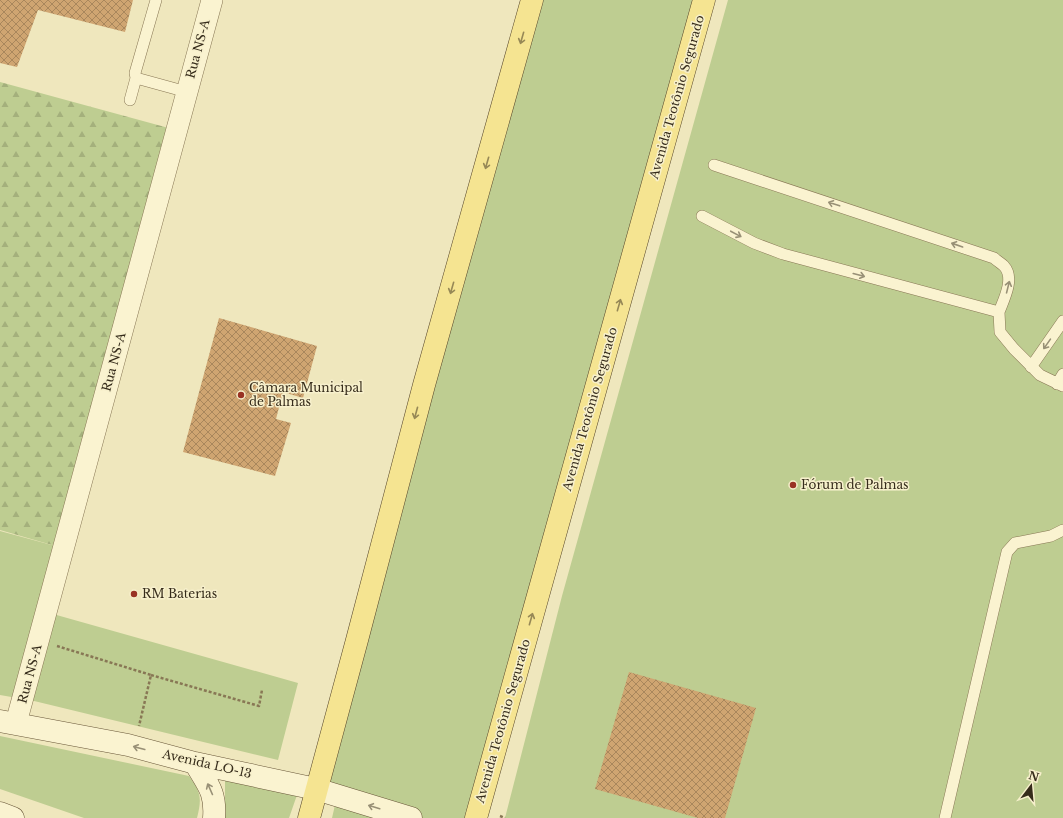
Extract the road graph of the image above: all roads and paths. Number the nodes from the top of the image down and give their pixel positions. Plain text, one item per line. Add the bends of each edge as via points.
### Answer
1 (156, 0) edge
2 (212, 0) edge
3 (532, 0) edge
4 (704, 0) edge
5 (136, 78) junction
6 (187, 92) junction
7 (130, 100) dead end
8 (714, 165) dead end
9 (702, 216) dead end
10 (999, 312) junction
11 (1063, 321) edge
12 (1031, 367) junction
13 (1061, 381) edge
14 (1063, 530) edge
15 (52, 645) dead end
16 (151, 675) junction
17 (262, 690) dead end
18 (8, 722) edge
19 (139, 726) dead end
20 (196, 763) junction
21 (316, 789) junction
22 (0, 813) edge
23 (500, 816) dead end
24 (13, 818) edge
25 (214, 818) edge
26 (309, 818) edge
27 (411, 818) edge
28 (476, 818) edge
29 (505, 818) edge
30 (945, 818) edge

1 - 5 lane via 135,73
2 - 6 street, Rua NS-A
3 -> 21 main road via 424,385
28 -> 4 main road, Avenida Teotônio Segurado
5 - 6 lane
5 - 7 lane
6 - 18 street, Rua NS-A
10 -> 8 lane via 1010,279 1005,267 994,258
9 -> 10 lane via 754,243 783,254
10 - 12 lane via 1000,332
11 -> 12 lane
12 - 13 lane via 1040,375
14 - 30 lane via 1051,536 1015,543 1007,552
15 - 16 path
16 - 17 path via 259,706
16 - 19 path
20 -> 18 street, Avenida LO-13 via 128,745
20 - 21 street, Avenida LO-13
25 -> 20 street via 215,802 211,789
21 - 26 main road
27 -> 21 street, Avenida LO-13
22 - 24 street
23 - 29 path

